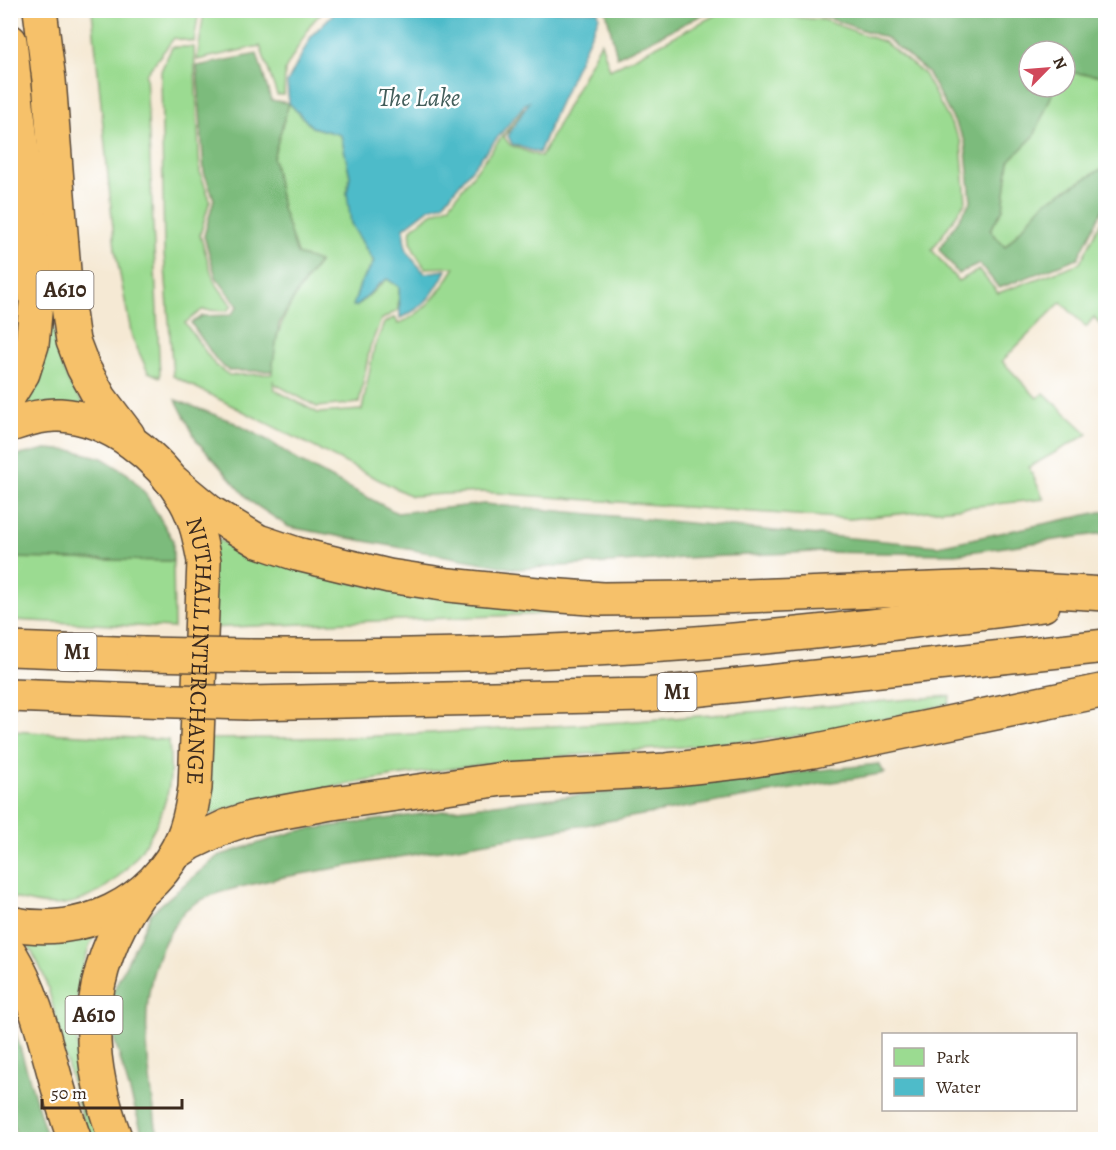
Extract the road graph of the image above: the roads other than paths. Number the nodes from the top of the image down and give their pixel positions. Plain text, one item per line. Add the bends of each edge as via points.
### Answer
1 (40, 10) edge
2 (10, 41) edge
3 (10, 394) edge
4 (10, 425) edge
5 (137, 446) junction
6 (169, 478) junction
7 (1106, 596) edge
8 (1106, 646) edge
9 (10, 649) edge
10 (1106, 690) edge
11 (10, 695) edge
12 (176, 853) junction
13 (137, 897) junction
14 (10, 923) edge
15 (10, 953) edge
16 (10, 994) edge
17 (50, 1061) junction
18 (75, 1140) edge
19 (116, 1140) edge

1 - 5 highway, A610 via 64,284 73,341 100,398
2 - 3 highway, A610 via 36,303 32,345
4 - 5 highway, NUTHALL INTERCHANGE via 59,415 81,418 109,428
5 - 6 highway, NUTHALL INTERCHANGE
6 - 7 highway, M1 via 210,512 258,542 379,574 449,585 603,599 984,587
6 - 12 highway, NUTHALL INTERCHANGE via 192,515 204,561 195,788 188,824
7 - 9 highway, M1, bridge via 876,626 631,647 249,656
8 - 11 highway, M1, bridge via 646,695 247,703
10 - 12 highway via 748,761 503,779 326,804 251,818
12 - 13 highway, NUTHALL INTERCHANGE
13 - 14 highway, NUTHALL INTERCHANGE via 89,920 46,928
13 - 19 highway, A610 via 112,939 94,1006 96,1063
15 - 17 highway, A610 via 31,994
16 - 17 highway
17 - 18 highway, A610

